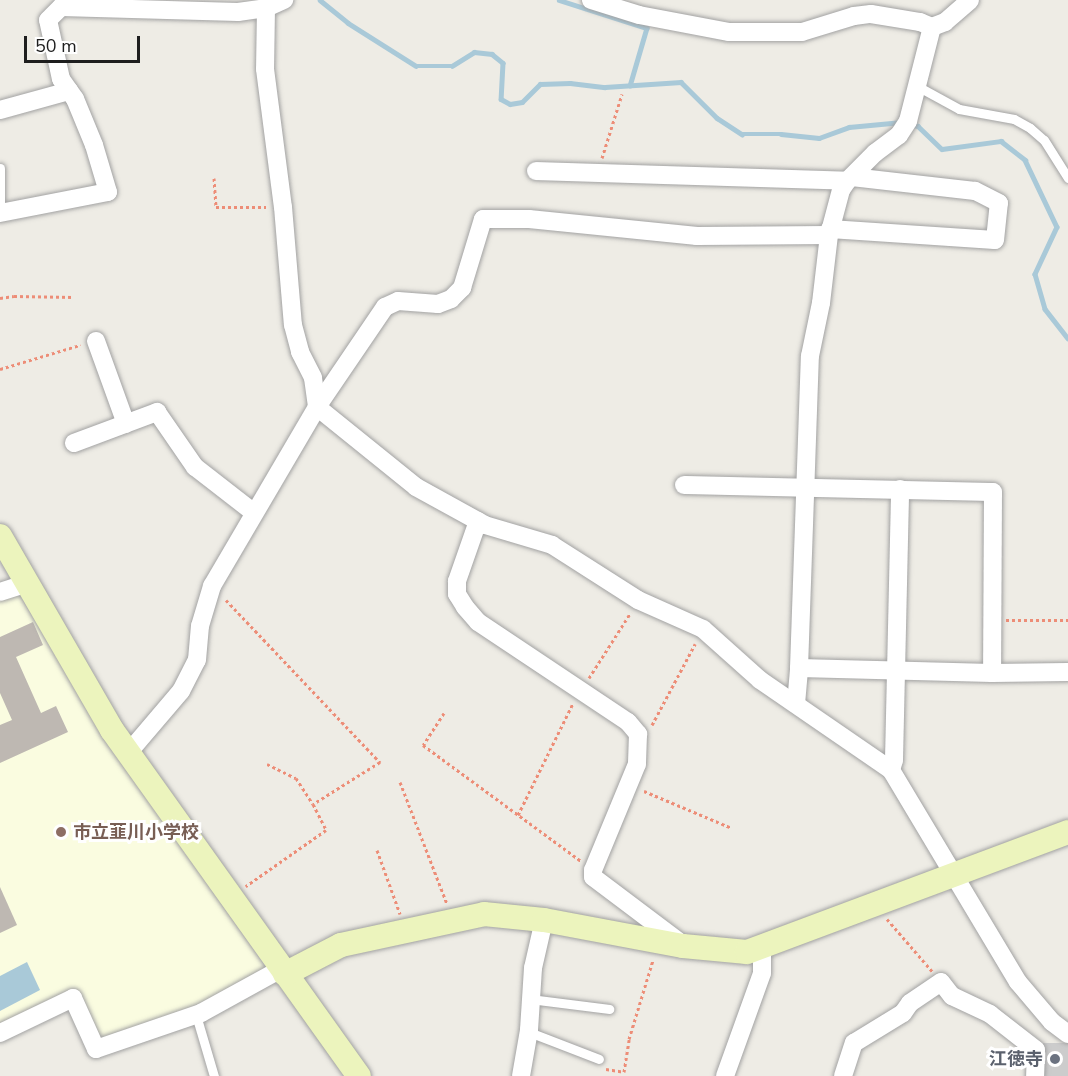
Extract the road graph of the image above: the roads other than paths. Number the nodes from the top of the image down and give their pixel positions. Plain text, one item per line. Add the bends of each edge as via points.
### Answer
1 (284, 0) edge
2 (591, 0) edge
3 (970, 0) edge
4 (266, 8) junction
5 (850, 8) edge
6 (932, 27) junction
7 (917, 86) junction
8 (69, 91) junction
9 (0, 110) edge
10 (0, 168) edge
11 (536, 171) dead end
12 (1068, 178) edge
13 (849, 179) junction
14 (0, 213) edge
15 (830, 232) junction
16 (96, 341) road end
17 (317, 407) junction
18 (126, 424) junction
19 (74, 443) dead end
20 (684, 485) dead end
21 (805, 486) junction
22 (900, 489) junction
23 (253, 512) junction
24 (478, 521) junction
25 (0, 536) edge
26 (27, 583) junction
27 (0, 592) edge
28 (800, 668) junction
29 (896, 670) junction
30 (1068, 672) edge
31 (992, 673) junction
32 (795, 704) junction
33 (129, 752) junction
34 (891, 770) junction
35 (1068, 832) edge
36 (955, 874) junction
37 (544, 920) junction
38 (683, 946) junction
39 (762, 948) junction
40 (283, 972) junction
41 (530, 999) junction
42 (609, 1009) dead end
43 (196, 1015) junction
44 (1052, 1022) junction
45 (529, 1032) junction
46 (0, 1033) edge
47 (1068, 1034) edge
48 (1029, 1046) junction
49 (600, 1063) road end
50 (214, 1076) edge
51 (359, 1076) edge
52 (521, 1076) edge
53 (725, 1076) edge
54 (843, 1076) edge
55 (1035, 1076) edge

1 - 4 street
2 - 5 street via 639,15 729,32 802,32
3 - 6 street via 945,22
4 - 8 street via 237,12 61,7 48,20 61,79
4 - 17 street via 266,69 293,325 313,378
5 - 6 street
6 - 7 street
7 - 12 lane via 959,109 1014,119 1030,128 1044,140
7 - 13 street via 908,121 899,135 874,153
8 - 9 street
8 - 14 street via 94,145 108,192
10 - 14 lane
11 - 13 street
13 - 15 street via 841,190
13 - 15 street via 975,191 999,203 994,240
15 - 17 street via 697,236 529,219 483,219 462,288 451,299 438,304 398,302 385,307
15 - 21 street via 810,356
16 - 18 street
17 - 23 street
17 - 24 street via 416,487
18 - 19 street
18 - 23 street via 157,412 195,467
20 - 21 street
21 - 22 street
21 - 28 street
22 - 29 street
22 - 31 street via 993,492
23 - 33 street via 212,586 200,626 197,660 181,691
24 - 32 street via 552,545 638,600 703,629 760,680
24 - 38 street via 457,581 457,594 465,607 478,622 628,722 638,734 637,764 593,877
25 - 26 street
26 - 27 street
26 - 33 street
28 - 29 street
28 - 32 street
29 - 31 street
29 - 34 street
30 - 31 street
32 - 34 street
33 - 40 street
34 - 36 street
35 - 36 street
36 - 39 street
36 - 44 street via 1017,982
37 - 38 street
37 - 40 street via 484,914 406,929 341,945
37 - 41 street
38 - 39 street via 747,952
39 - 53 street via 762,973
40 - 43 street
40 - 51 street
41 - 42 lane
41 - 45 street
43 - 46 street via 96,1049 73,998
43 - 50 lane
44 - 47 street
44 - 48 street
45 - 49 lane
45 - 52 street
48 - 54 street via 990,1014 952,996 941,982 910,1003 903,1013 854,1043
48 - 55 street via 1036,1050

